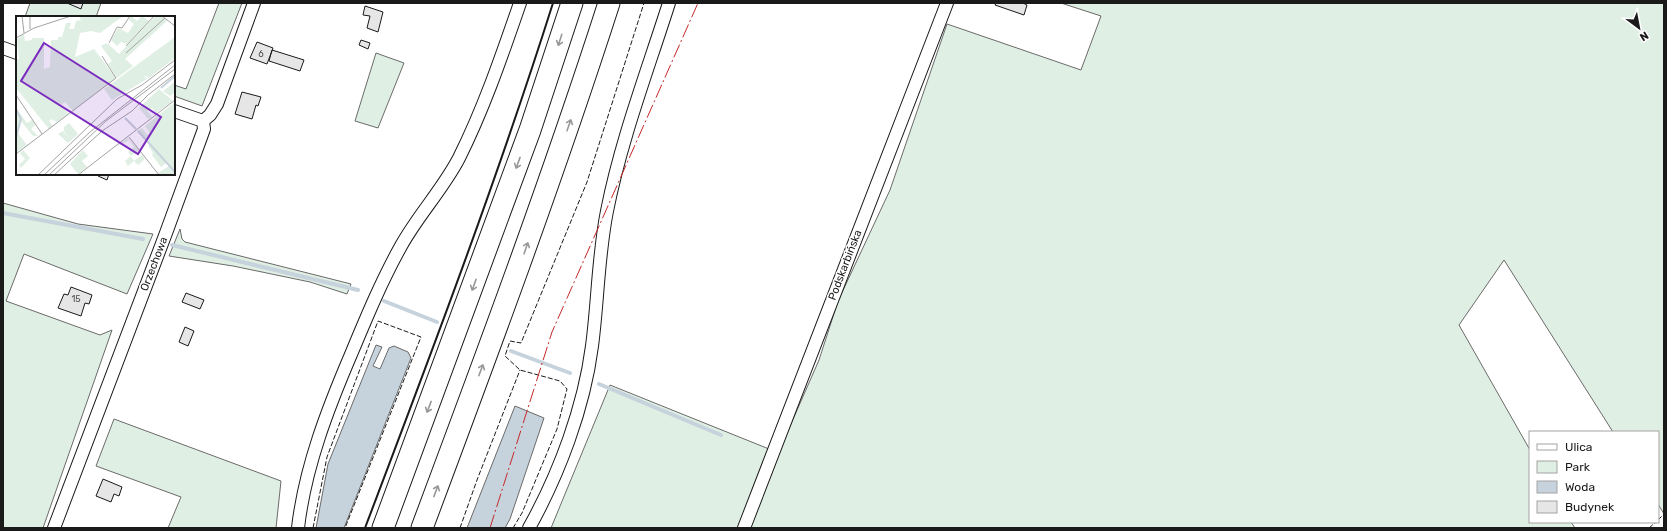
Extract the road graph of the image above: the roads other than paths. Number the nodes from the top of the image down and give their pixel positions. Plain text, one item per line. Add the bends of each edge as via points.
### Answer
1 (254, 3) edge
2 (520, 3) edge
3 (572, 3) edge
4 (609, 3) edge
5 (669, 3) edge
6 (947, 3) edge
7 (3, 48) edge
8 (16, 53) edge
9 (175, 111) edge
10 (203, 121) junction
11 (54, 528) edge
12 (298, 528) edge
13 (383, 528) edge
14 (422, 528) edge
15 (529, 528) edge
16 (744, 528) edge

1 - 10 street via 217,104
2 - 12 street via 490,87 459,158 443,186 402,244 362,326 333,397 310,467
3 -> 13 highway via 530,130
14 -> 4 highway via 509,295
5 - 15 street via 623,147 609,204 603,236 592,347 582,398 559,463
6 - 16 street, Podskarbińska
7 - 8 street
9 - 10 street
10 - 11 street, Orzechowa via 204,129 169,225

